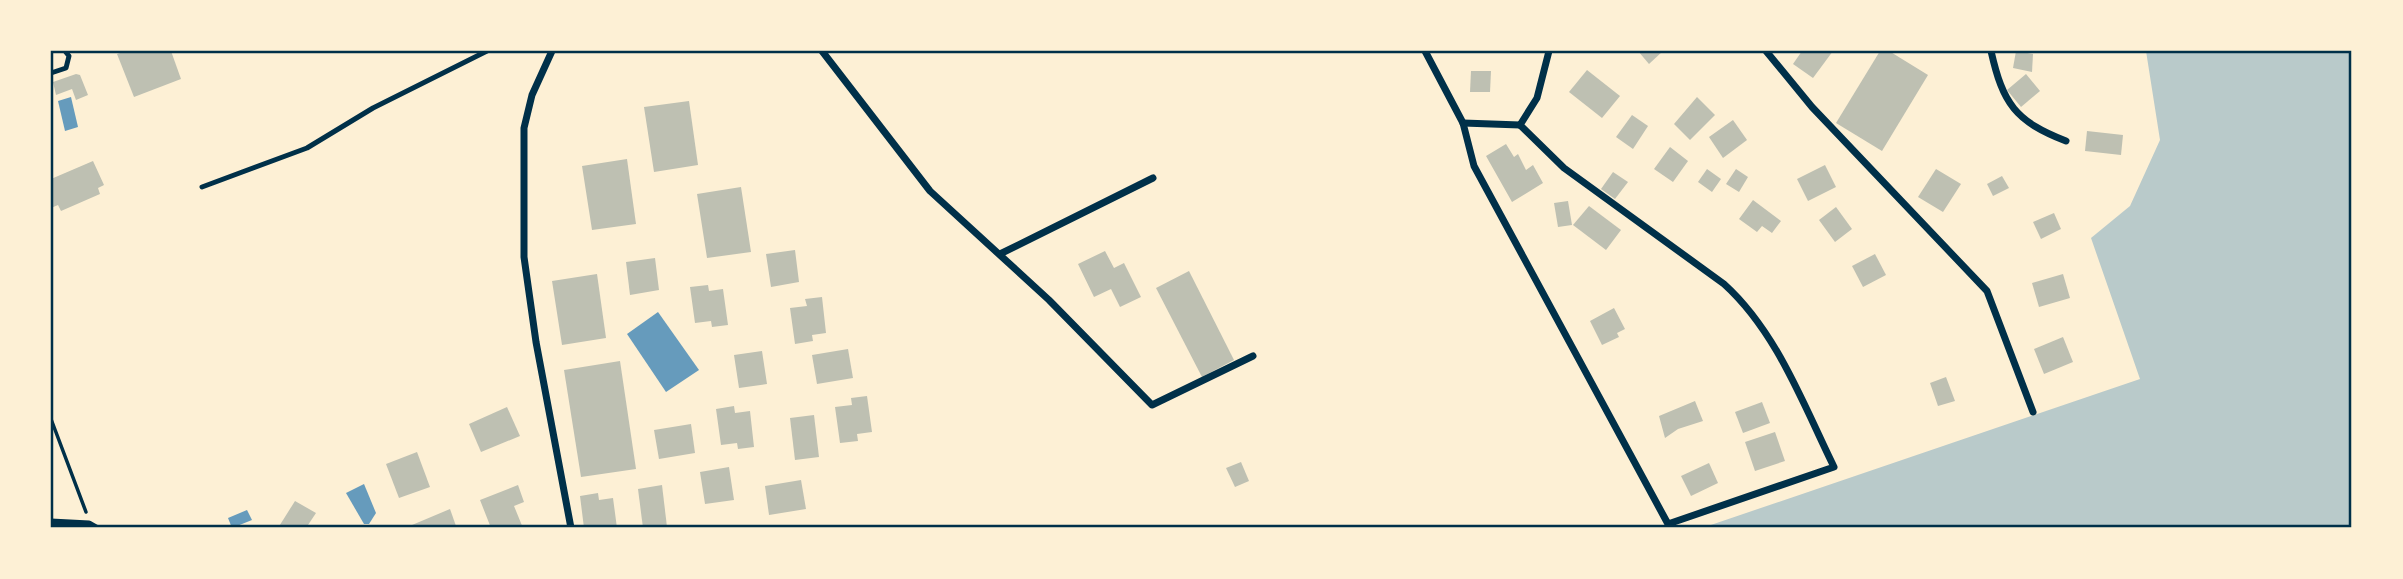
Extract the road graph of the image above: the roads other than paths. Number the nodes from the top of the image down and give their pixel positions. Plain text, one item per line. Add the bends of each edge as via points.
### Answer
1 (65, 51) edge
2 (487, 51) edge
3 (551, 51) edge
4 (822, 51) edge
5 (1425, 51) edge
6 (1549, 51) edge
7 (1766, 51) edge
8 (1991, 51) edge
9 (51, 73) edge
10 (1462, 122) junction
11 (1520, 125) junction
12 (2066, 141) dead end
13 (1153, 178) dead end
14 (202, 187) dead end
15 (1000, 254) junction
16 (1253, 356) dead end
17 (2033, 412) dead end
18 (51, 522) edge
19 (93, 526) edge
20 (571, 528) edge

1 - 9 lane via 69,56 66,68
2 - 14 lane via 373,108 307,148
3 - 20 street via 524,128 524,257
4 - 15 street via 930,191
5 - 10 street
6 - 11 street via 1538,98
7 - 17 street via 1812,107 1987,291
8 - 12 street via 2009,101 2031,127
10 - 11 street
10 - 11 street via 1474,166 1668,524 1834,467 1776,350 1743,302 1564,168
13 - 15 street
15 - 16 street via 1152,405
18 - 19 street

